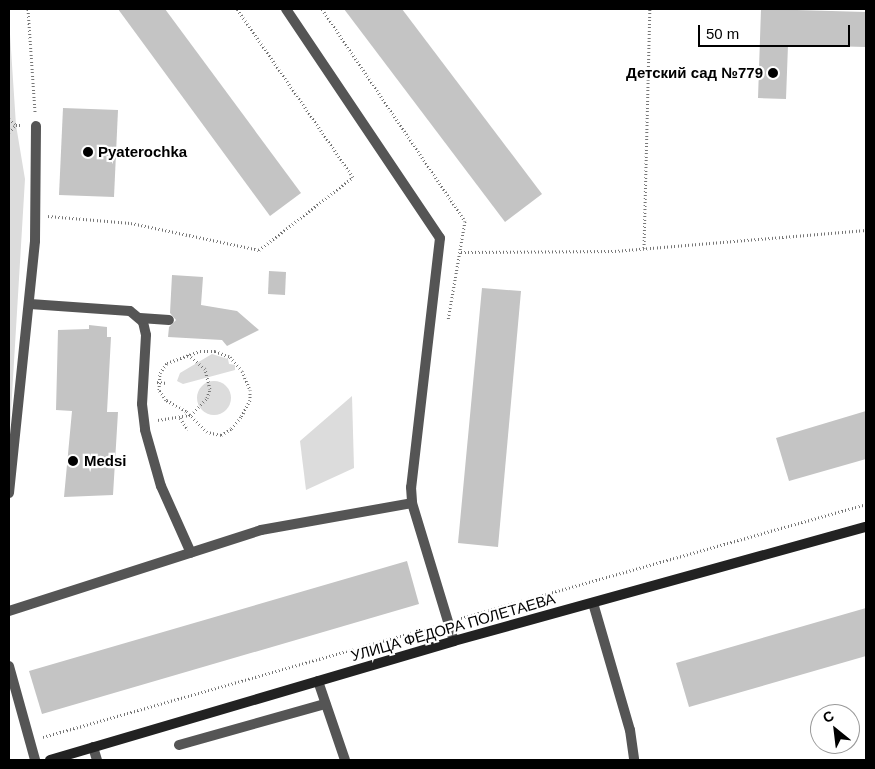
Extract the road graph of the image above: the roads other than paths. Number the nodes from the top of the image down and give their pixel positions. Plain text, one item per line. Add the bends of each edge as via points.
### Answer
1 (286, 9) edge
2 (36, 126) road end
3 (30, 304) junction
4 (140, 318) junction
5 (169, 320) dead end
6 (9, 493) edge
7 (412, 503) junction
8 (866, 527) edge
9 (191, 553) junction
10 (593, 603) junction
11 (9, 611) edge
12 (454, 641) junction
13 (9, 666) edge
14 (318, 681) junction
15 (325, 704) junction
16 (179, 745) dead end
17 (94, 747) junction
18 (35, 760) edge
19 (50, 760) edge
20 (97, 760) edge
21 (345, 760) edge
22 (634, 760) edge

1 - 7 lane via 440,238 411,487
2 - 3 lane
3 - 4 lane via 130,311
3 - 6 lane
4 - 5 lane
4 - 9 lane via 146,335 142,404 145,430 161,486
7 - 9 lane via 261,530
7 - 12 lane
8 - 10 main road, УЛИЦА ФЁДОРА ПОЛЕТАЕВА
9 - 11 lane
10 - 12 main road, УЛИЦА ФЁДОРА ПОЛЕТАЕВА
10 - 22 lane via 630,730
12 - 14 main road, УЛИЦА ФЁДОРА ПОЛЕТАЕВА
13 - 18 lane
14 - 15 lane
14 - 17 main road, УЛИЦА ФЁДОРА ПОЛЕТАЕВА
15 - 16 lane
15 - 21 lane
17 - 19 main road, УЛИЦА ФЁДОРА ПОЛЕТАЕВА
17 - 20 lane

